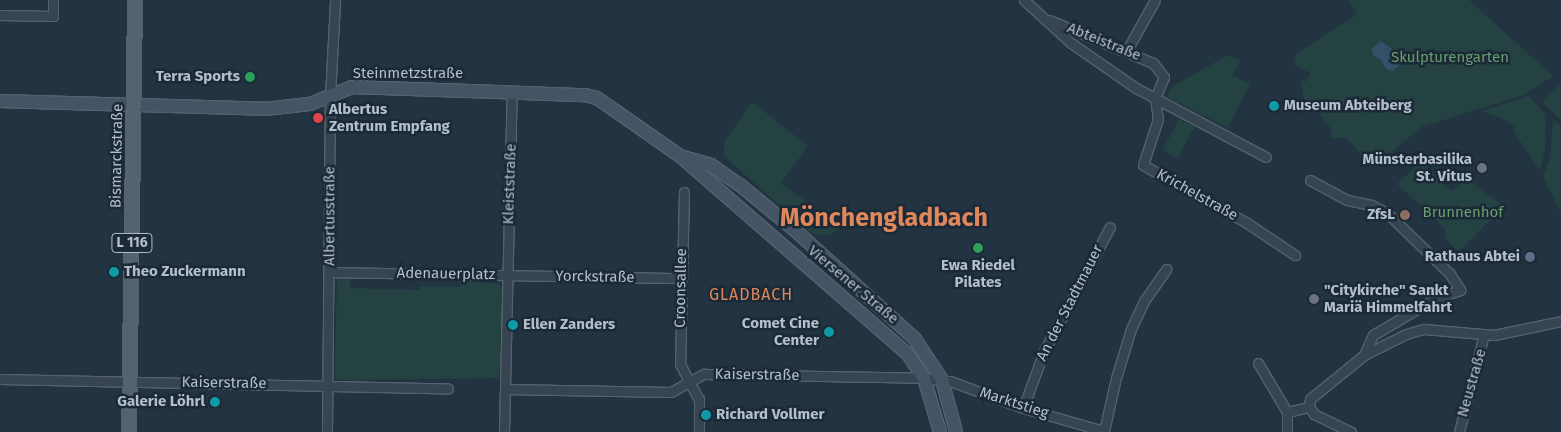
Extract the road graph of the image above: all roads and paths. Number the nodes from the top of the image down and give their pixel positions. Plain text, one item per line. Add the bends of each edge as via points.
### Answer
1 (54, 0) edge
2 (135, 0) edge
3 (335, 0) edge
4 (1024, 0) edge
5 (1155, 0) edge
6 (0, 15) edge
7 (1044, 18) junction
8 (1127, 50) junction
9 (512, 92) junction
10 (330, 98) junction
11 (1154, 98) junction
12 (0, 101) edge
13 (134, 105) junction
14 (680, 156) junction
15 (1266, 157) dead end
16 (1310, 180) dead end
17 (684, 192) dead end
18 (1110, 227) dead end
19 (1295, 255) dead end
20 (1166, 269) dead end
21 (330, 272) junction
22 (508, 276) junction
23 (681, 278) junction
24 (1561, 321) edge
25 (1484, 334) junction
26 (1364, 355) junction
27 (1258, 363) dead end
28 (924, 378) junction
29 (0, 379) edge
30 (942, 380) junction
31 (130, 382) junction
32 (689, 382) junction
33 (328, 384) junction
34 (448, 388) dead end
35 (505, 390) junction
36 (1309, 406) junction
37 (1023, 408) junction
38 (1287, 412) junction
39 (1104, 431) edge
40 (129, 432) edge
41 (327, 432) edge
42 (504, 432) edge
43 (698, 432) edge
44 (940, 432) edge
45 (956, 432) edge
46 (1287, 432) edge
47 (1351, 432) edge
48 (1459, 432) edge

1 - 6 street via 53,16
2 - 13 main road, Bismarckstraße / L 116
3 - 10 street, Albertusstraße
4 - 7 street, Abteistraße
5 - 8 street
7 - 8 street, Abteistraße
7 - 11 street, Abteistraße via 1071,43
8 - 11 street, Abteistraße via 1161,70 1163,84
9 - 10 main road, Steinmetzstraße via 352,87
9 - 14 main road, Steinmetzstraße via 597,98
9 - 22 street, Kleiststraße
10 - 13 main road, Steinmetzstraße via 310,104 265,109
10 - 21 street, Albertusstraße
11 - 15 street, Abteistraße
11 - 19 street, Krichelstraße via 1158,118 1142,165 1247,222
12 - 13 main road, Steinmetzstraße
13 - 31 main road, Bismarckstraße / L 116
14 - 28 main road, Viersener Straße via 814,274 879,326 907,353
14 - 30 main road, Viersener Straße via 698,159 722,172 797,232 915,339
16 - 26 street via 1346,200 1371,205 1387,213 1450,274 1460,290 1434,299 1373,335
17 - 23 street, Croonsallee
18 - 37 street, An der Stadtmauer via 1044,351
20 - 39 street via 1148,294 1131,329
21 - 22 street, Adenauerplatz
21 - 33 street, Albertusstraße
22 - 23 street, Yorckstraße
22 - 35 street, Adenauerplatz
23 - 32 street, Croonsallee via 680,364
24 - 25 street via 1494,335
25 - 26 street via 1424,330 1406,334
25 - 48 street, Neustraße
26 - 36 street via 1310,399
27 - 38 street
28 - 30 street, Marktstieg
28 - 32 street, Kaiserstraße via 704,374
28 - 44 main road, Viersener Straße
29 - 31 street, Kaiserstraße
30 - 37 street, Marktstieg
30 - 45 main road, Viersener Straße
31 - 33 street, Kaiserstraße
31 - 40 main road, Bismarckstraße / L 116
32 - 35 street, Kaiserstraße via 671,392
32 - 43 street, Croonsallee via 699,399
33 - 34 street, Kaiserstraße
33 - 41 street, Albertusstraße
35 - 42 street, Adenauerplatz
36 - 38 street
36 - 47 street via 1314,414
37 - 39 street, Marktstieg
38 - 46 street

